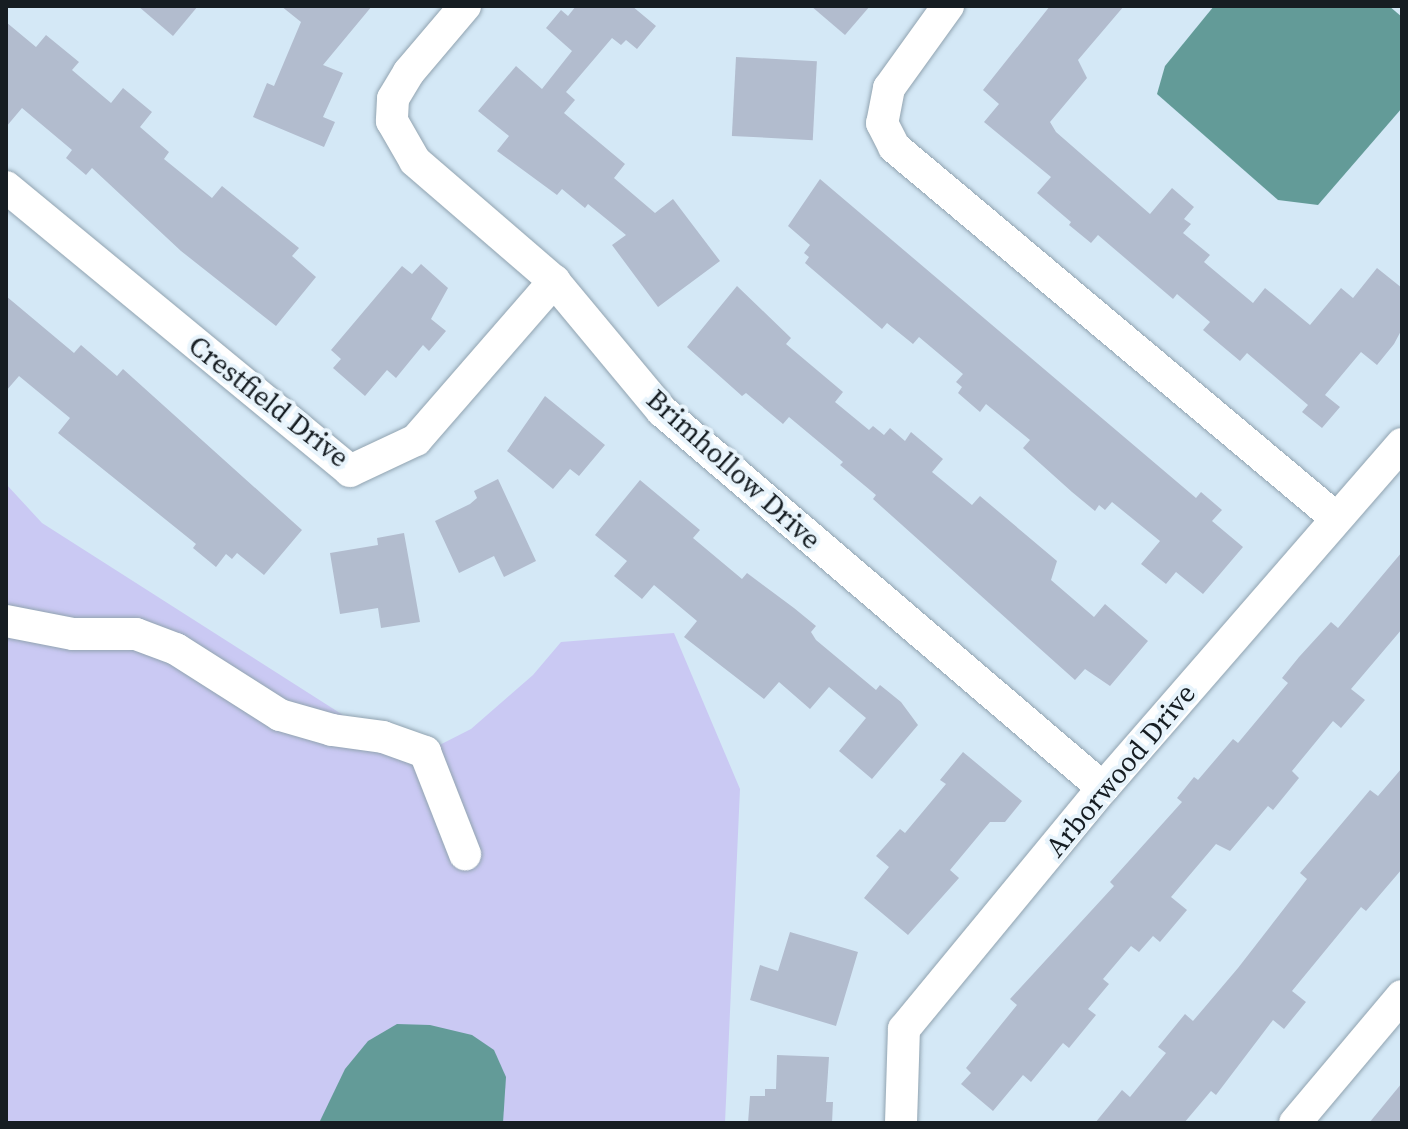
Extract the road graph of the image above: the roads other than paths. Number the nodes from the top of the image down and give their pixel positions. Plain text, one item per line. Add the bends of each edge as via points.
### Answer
1 (465, 6) edge
2 (948, 6) edge
3 (6, 187) edge
4 (554, 281) junction
5 (1402, 444) edge
6 (1336, 518) junction
7 (6, 621) edge
8 (1103, 788) junction
9 (465, 854) dead end
10 (1402, 996) edge
11 (901, 1123) edge
12 (1295, 1123) edge

1 - 4 street, Brimhollow Drive via 409,72 393,99 392,121 399,140 434,181
2 - 6 street via 889,88 882,123 894,147
3 - 4 street, Crestfield Drive via 350,471 416,440
4 - 8 street, Brimhollow Drive via 662,411
5 - 6 street, Arborwood Drive
6 - 8 street, Arborwood Drive
7 - 9 street via 73,634 136,634 176,649 280,715 383,737 425,752
8 - 11 street, Arborwood Drive via 904,1029
10 - 12 street

